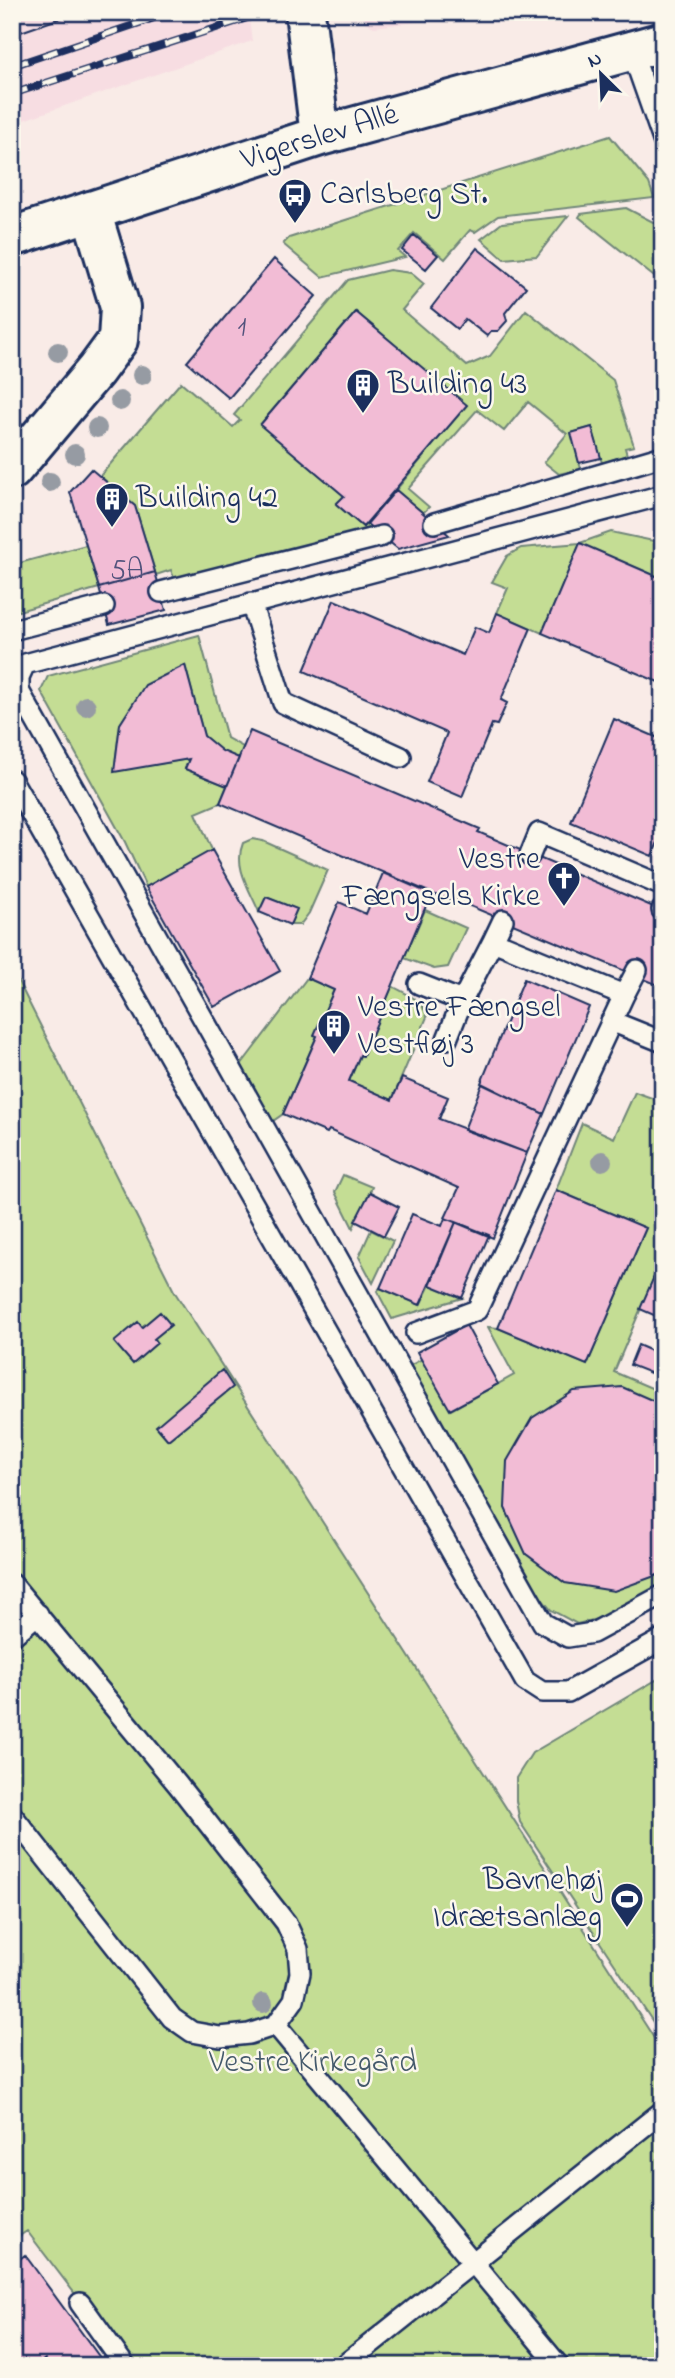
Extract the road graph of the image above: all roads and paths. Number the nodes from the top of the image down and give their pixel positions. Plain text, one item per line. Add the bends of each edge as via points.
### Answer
1 (305, 12) edge
2 (647, 46) edge
3 (662, 134) edge
4 (320, 136) junction
5 (90, 211) junction
6 (12, 237) edge
7 (663, 456) edge
8 (12, 470) edge
9 (663, 495) edge
10 (434, 523) dead end
11 (382, 536) dead end
12 (161, 592) dead end
13 (251, 603) junction
14 (104, 606) dead end
15 (12, 630) edge
16 (401, 757) dead end
17 (12, 780) edge
18 (530, 855) dead end
19 (663, 886) edge
20 (503, 920) dead end
21 (493, 941) junction
22 (637, 970) dead end
23 (419, 984) dead end
24 (624, 995) junction
25 (462, 1001) junction
26 (611, 1021) junction
27 (447, 1039) dead end
28 (663, 1042) edge
29 (416, 1333) dead end
30 (12, 1584) edge
31 (663, 1595) edge
32 (37, 1614) junction
33 (12, 1636) edge
34 (663, 1640) edge
35 (12, 1815) edge
36 (276, 2025) junction
37 (663, 2110) edge
38 (473, 2262) junction
39 (80, 2303) dead end
40 (125, 2366) edge
41 (343, 2366) edge
42 (559, 2366) edge

1 - 4 street
2 - 3 lane, Vigerslev Allé
2 - 4 street, Vigerslev Allé
4 - 5 street, Vigerslev Allé
5 - 6 street, Vigerslev Allé
5 - 8 street via 120,307 118,340
7 - 10 lane
9 - 13 lane
11 - 12 lane
13 - 16 lane via 283,703
13 - 31 lane via 24,664 19,691 543,1623 568,1637 593,1633
14 - 15 lane
17 - 34 lane via 525,1681 542,1692 568,1692
18 - 19 lane via 539,832
20 - 21 lane
21 - 24 lane
21 - 25 lane
22 - 24 lane
23 - 25 lane
24 - 26 lane
25 - 27 lane
26 - 28 lane
26 - 29 lane via 477,1310
30 - 32 lane
32 - 33 lane
32 - 36 lane via 286,1923 298,1949 300,1973 294,2000
35 - 36 lane via 172,2018 192,2032 220,2037
36 - 38 lane
37 - 38 lane
38 - 41 lane
38 - 42 lane
39 - 40 lane

